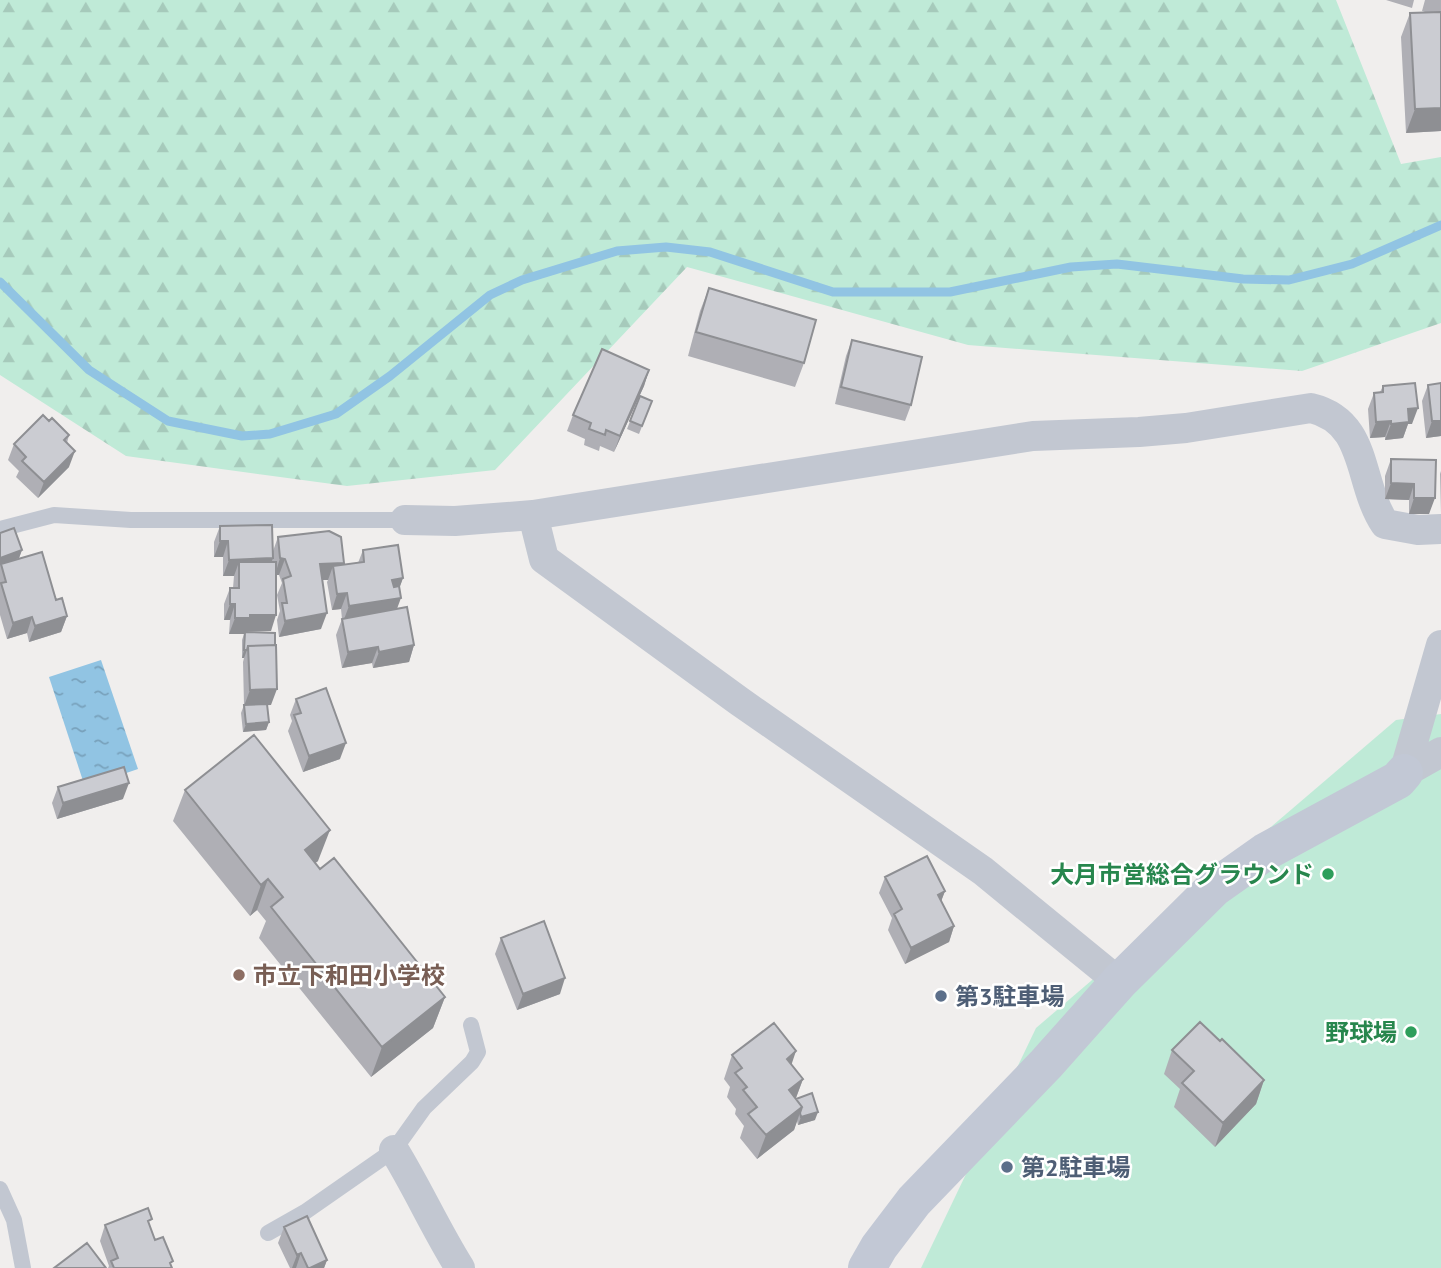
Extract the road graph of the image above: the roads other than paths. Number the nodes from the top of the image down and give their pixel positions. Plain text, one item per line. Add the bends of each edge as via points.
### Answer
1 (533, 515) junction
2 (405, 520) joint
3 (0, 529) edge
4 (1441, 529) edge
5 (1439, 660) edge
6 (1441, 752) edge
7 (1404, 772) junction
8 (1119, 982) junction
9 (471, 1025) dead end
10 (394, 1150) junction
11 (0, 1189) edge
12 (268, 1233) dead end
13 (23, 1268) edge
14 (460, 1268) edge
15 (867, 1268) edge

1 - 2 street
1 - 4 street via 1020,438 1174,429 1311,408 1344,424 1385,524
1 - 8 street via 544,559 984,871
2 - 3 lane via 131,520 54,515
5 - 7 street
6 - 7 street
7 - 8 street via 1398,780 1233,873
8 - 15 street via 914,1201
9 - 10 lane via 478,1052 472,1062 424,1108
10 - 12 lane
10 - 14 street
11 - 13 lane via 14,1220

